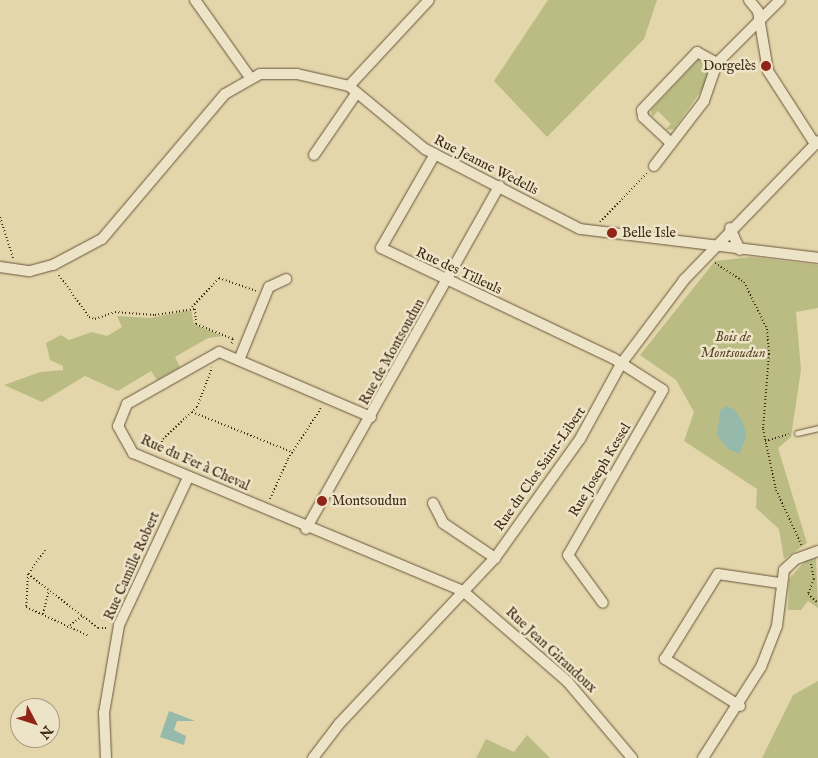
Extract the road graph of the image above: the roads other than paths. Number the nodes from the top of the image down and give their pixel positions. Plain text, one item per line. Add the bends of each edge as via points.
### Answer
1 (195, 0) edge
2 (429, 0) edge
3 (749, 0) edge
4 (780, 0) edge
5 (760, 19) junction
6 (717, 63) junction
7 (249, 76) junction
8 (353, 90) junction
9 (671, 142) junction
10 (816, 143) edge
11 (434, 154) junction
12 (314, 155) dead end
13 (654, 166) road end
14 (499, 186) junction
15 (730, 228) junction
16 (712, 248) junction
17 (740, 250) junction
18 (818, 258) edge
19 (0, 267) edge
20 (286, 279) dead end
21 (447, 282) junction
22 (239, 360) junction
23 (621, 364) junction
24 (371, 417) junction
25 (818, 428) edge
26 (797, 432) road end
27 (188, 478) junction
28 (433, 503) dead end
29 (306, 529) junction
30 (818, 551) edge
31 (495, 558) junction
32 (779, 583) junction
33 (463, 591) junction
34 (603, 602) dead end
35 (740, 706) junction
36 (106, 758) edge
37 (313, 758) edge
38 (632, 758) edge
39 (704, 758) edge

1 - 7 street
2 - 8 street
3 - 5 street
4 - 5 street
5 - 6 street
5 - 10 street via 768,71
6 - 9 street via 704,101
6 - 9 street via 697,52 642,110 642,117
7 - 8 street, Rue Jeanne Wedells via 297,74
7 - 19 street via 225,94 102,239 53,266 18,270
8 - 11 street, Rue Jeanne Wedells
8 - 12 street
9 - 13 street
10 - 15 street, Rue du Clos Saint-Libert
11 - 14 street, Rue Jeanne Wedells
11 - 21 street, Rue des Tilleuls via 381,248
14 - 16 street, Rue Jeanne Wedells via 569,225 596,232
14 - 21 street, Rue de Montsoudun
15 - 16 street, Rue du Clos Saint-Libert
15 - 17 street
16 - 17 street, Rue Jeanne Wedells
16 - 23 street, Rue du Clos Saint-Libert
17 - 18 street, Rue Jeanne Wedells
20 - 22 street via 269,287
21 - 23 street, Rue des Tilleuls
21 - 24 street, Rue de Montsoudun
22 - 24 street
22 - 27 street, Rue du Fer à Cheval via 223,353 127,404 118,426 124,443 133,453
23 - 31 street, Rue du Clos Saint-Libert via 580,439
23 - 34 street, Rue Joseph Kessel via 663,390 568,555
24 - 29 street, Rue de Montsoudun
25 - 26 lane
27 - 29 street, Rue du Fer à Cheval
27 - 36 street, Rue Camille Robert via 120,625 104,712
28 - 31 street via 442,523
29 - 33 street, Rue du Fer à Cheval
30 - 32 street via 807,554 784,570
31 - 33 street, Rue du Clos Saint-Libert
32 - 35 street via 777,626
32 - 35 street via 718,574 665,658
33 - 37 street, Rue du Clos Saint-Libert via 345,716
33 - 38 street, Rue Jean Giraudoux via 567,681
35 - 39 street

